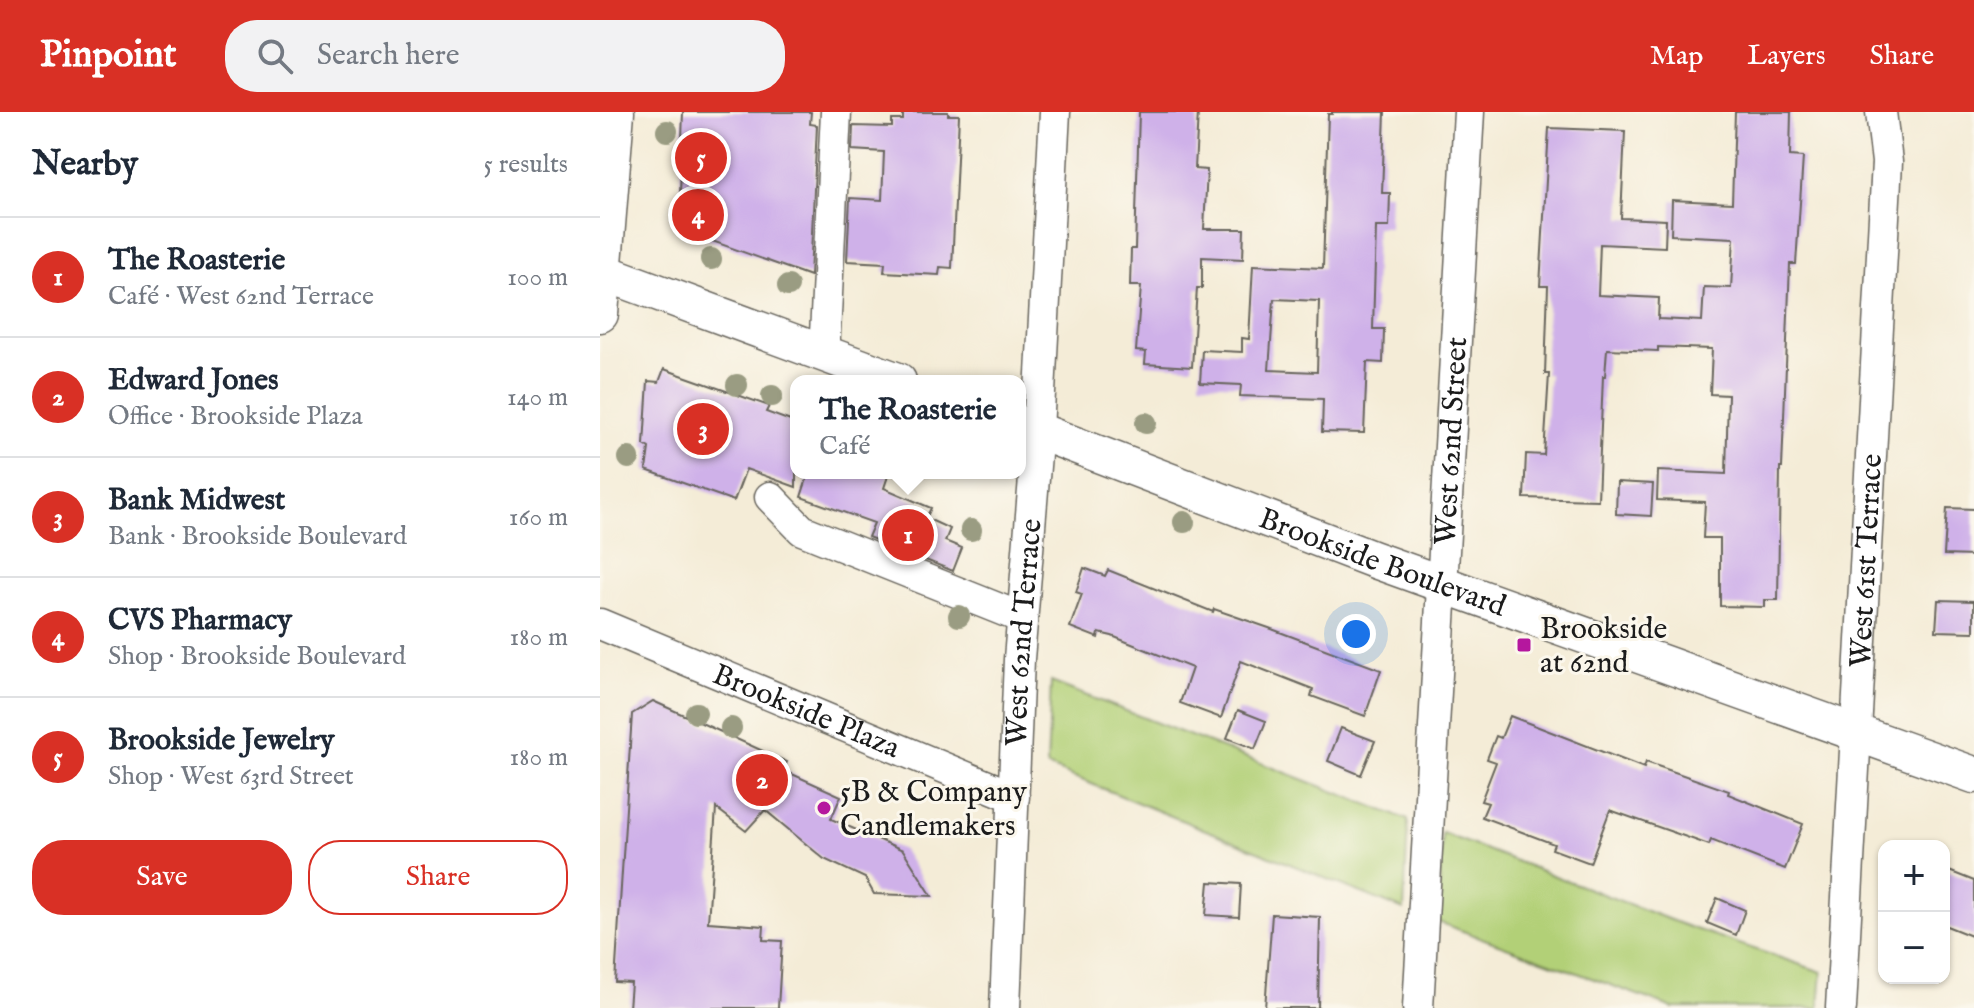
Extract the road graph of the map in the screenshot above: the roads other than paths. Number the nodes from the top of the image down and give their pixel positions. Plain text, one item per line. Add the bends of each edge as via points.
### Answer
1 (616, 112) edge
2 (836, 112) edge
3 (1055, 112) edge
4 (1469, 112) edge
5 (1881, 112) edge
6 (602, 272) edge
7 (600, 314) edge
8 (824, 355) junction
9 (881, 375) edge
10 (1029, 427) edge
11 (770, 497) dead end
12 (1442, 584) junction
13 (1022, 618) junction
14 (600, 624) edge
15 (1857, 733) junction
16 (1974, 775) edge
17 (1014, 797) junction
18 (1005, 1008) edge
19 (1418, 1008) edge
20 (1841, 1008) edge

1 - 6 main road
2 - 8 street
3 - 10 street, West 62nd Terrace
4 - 12 street, West 62nd Street
5 - 15 street, West 61st Terrace via 1887,162
6 - 7 main road
6 - 8 main road
8 - 9 main road
10 - 12 main road, Brookside Boulevard
10 - 13 street, West 62nd Terrace
11 - 13 street via 802,530
12 - 15 main road, Brookside Boulevard
12 - 19 street, West 62nd Street
13 - 17 street, West 62nd Terrace
14 - 17 street, Brookside Plaza
15 - 16 main road, Brookside Boulevard
15 - 20 street, West 61st Terrace
17 - 18 street, West 62nd Terrace

